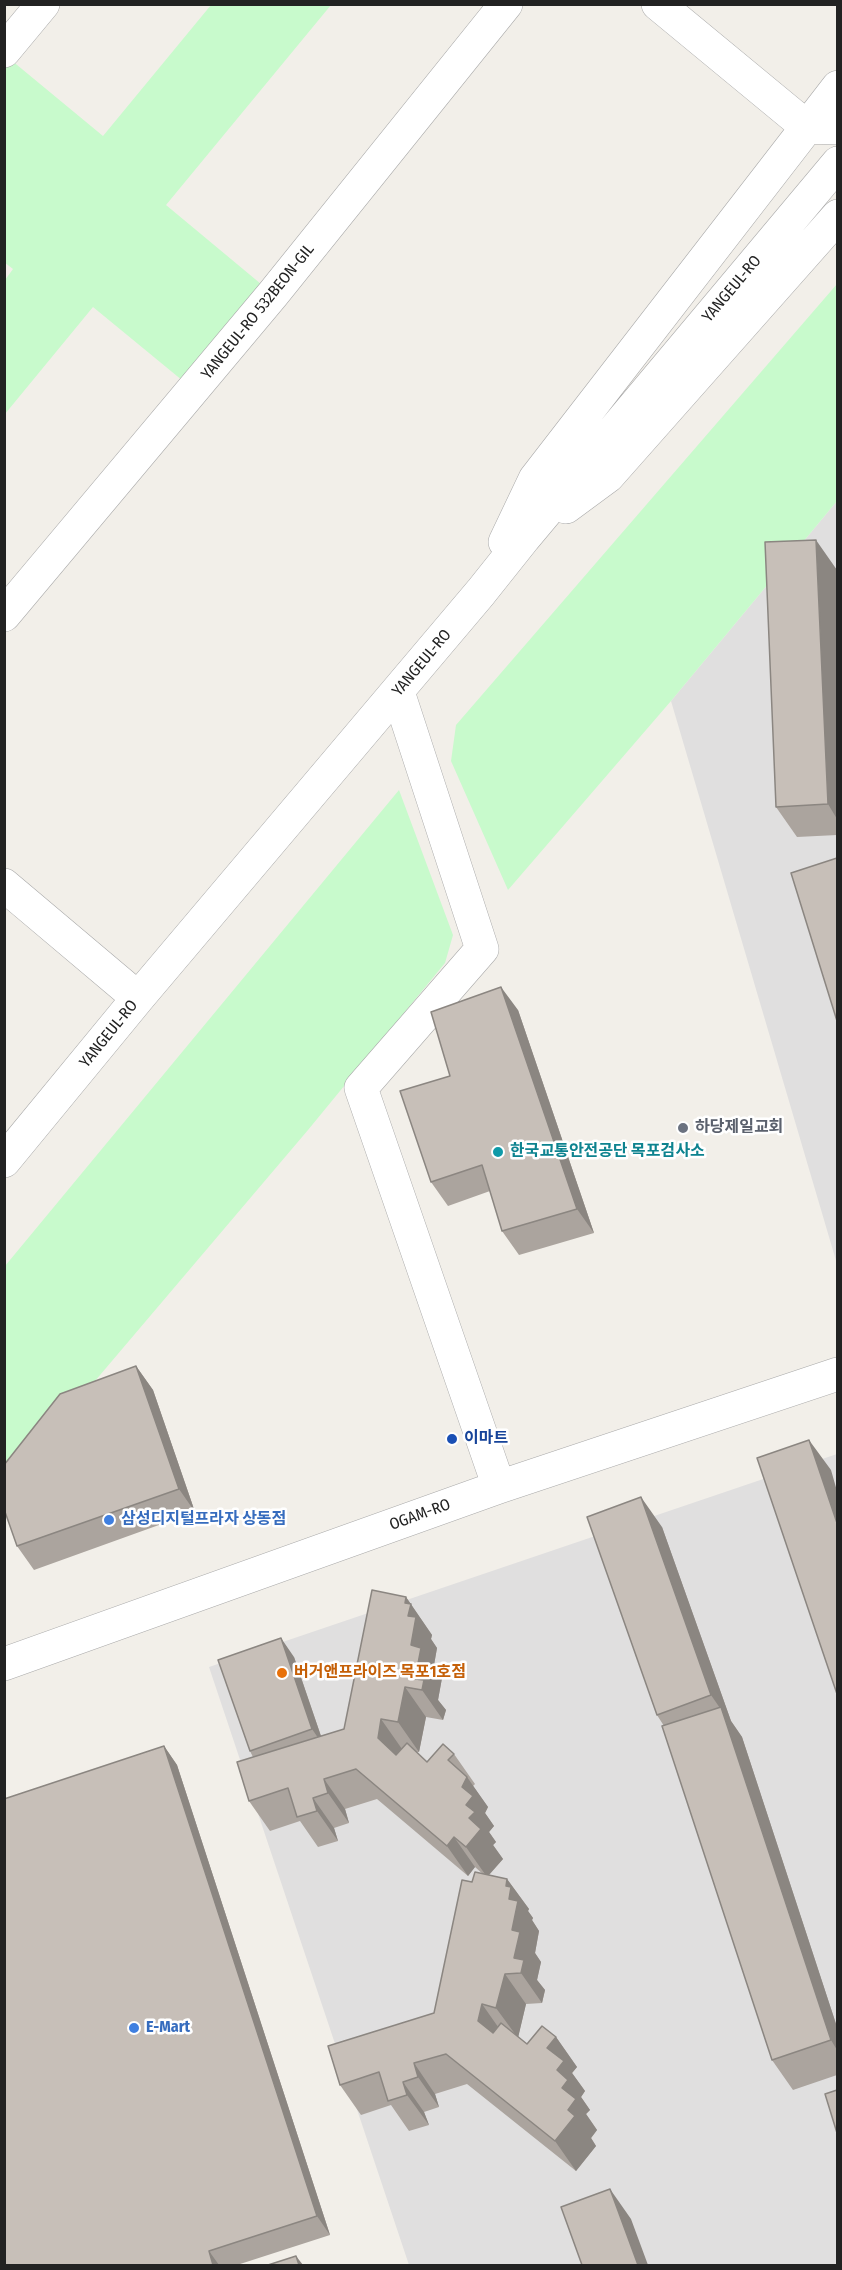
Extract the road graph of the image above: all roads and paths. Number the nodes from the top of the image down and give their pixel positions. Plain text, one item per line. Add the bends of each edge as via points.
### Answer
1 (43, 4) edge
2 (506, 4) edge
3 (658, 4) edge
4 (4, 51) edge
5 (837, 87) edge
6 (822, 128) edge
7 (837, 163) edge
8 (837, 216) edge
9 (524, 538) junction
10 (482, 592) junction
11 (4, 615) edge
12 (398, 692) junction
13 (4, 885) edge
14 (138, 998) junction
15 (4, 1161) edge
16 (837, 1374) edge
17 (499, 1487) junction
18 (4, 1664) edge

1 - 4 street
2 - 11 street, YANGEUL-RO 532BEON-GIL via 266,303
3 - 6 street
5 - 6 street
6 - 10 street via 535,479
7 - 9 street, YANGEUL-RO
8 - 9 street via 608,476
9 - 10 street, YANGEUL-RO
10 - 12 street, YANGEUL-RO
12 - 14 street, YANGEUL-RO
12 - 17 street via 482,949 361,1088
13 - 14 street
14 - 15 street, YANGEUL-RO
16 - 17 street, OGAM-RO
17 - 18 street, OGAM-RO

